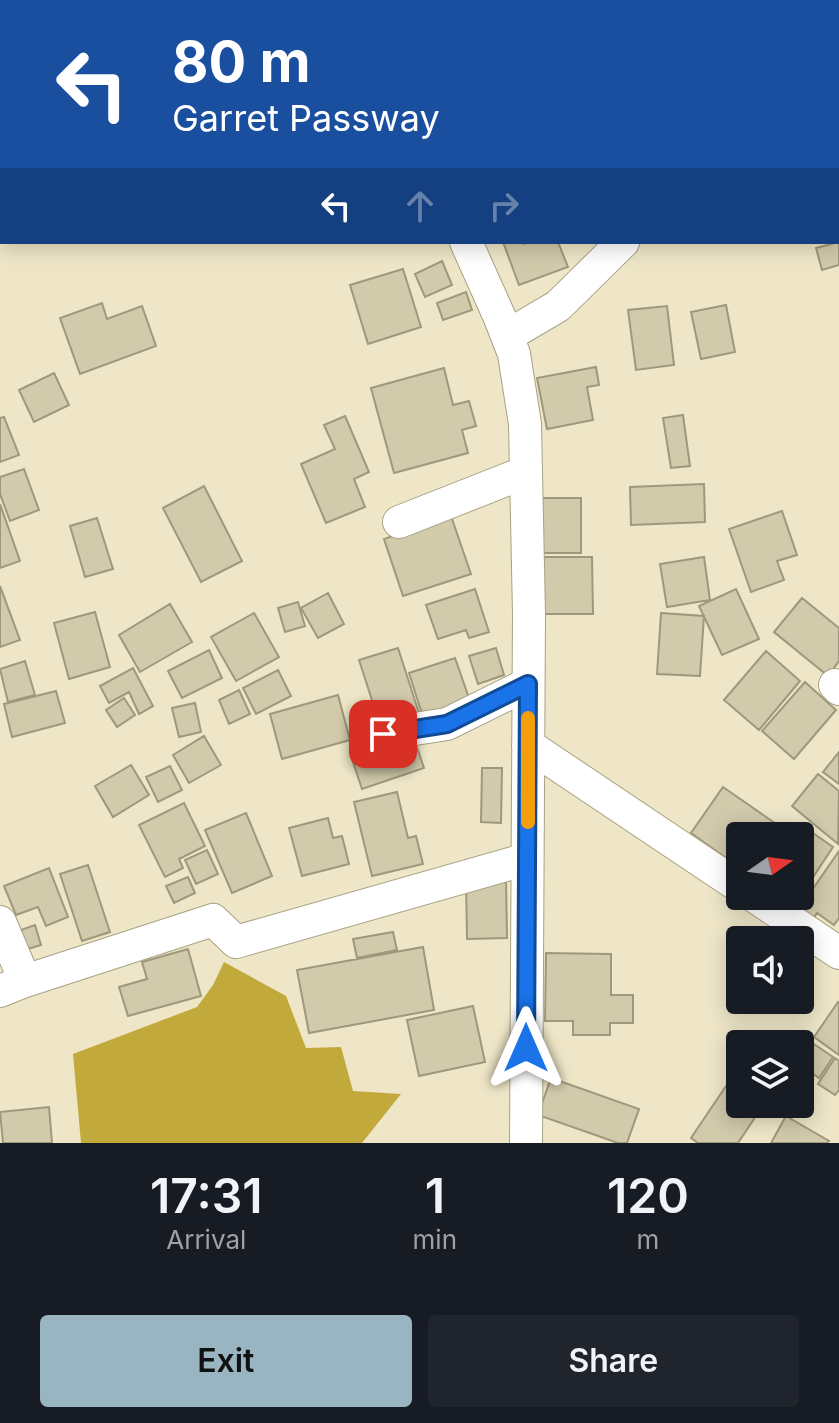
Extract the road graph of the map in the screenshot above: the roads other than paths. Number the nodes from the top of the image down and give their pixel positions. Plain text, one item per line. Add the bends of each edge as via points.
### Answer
1 (467, 244) edge
2 (621, 244) edge
3 (507, 336) junction
4 (526, 472) junction
5 (399, 522) dead end
6 (528, 684) junction
7 (383, 734) dead end
8 (528, 745) junction
9 (527, 859) junction
10 (726, 878) edge
11 (775, 910) edge
12 (0, 922) edge
13 (839, 953) edge
14 (12, 986) edge
15 (526, 1143) edge

1 - 3 street
2 - 3 street via 558,306
3 - 4 street via 525,424
4 - 5 street
4 - 6 street
6 - 7 street via 447,724
6 - 8 street
8 - 9 street
8 - 10 street
9 - 14 street via 236,942 213,920
9 - 15 street
11 - 13 street
12 - 14 street

